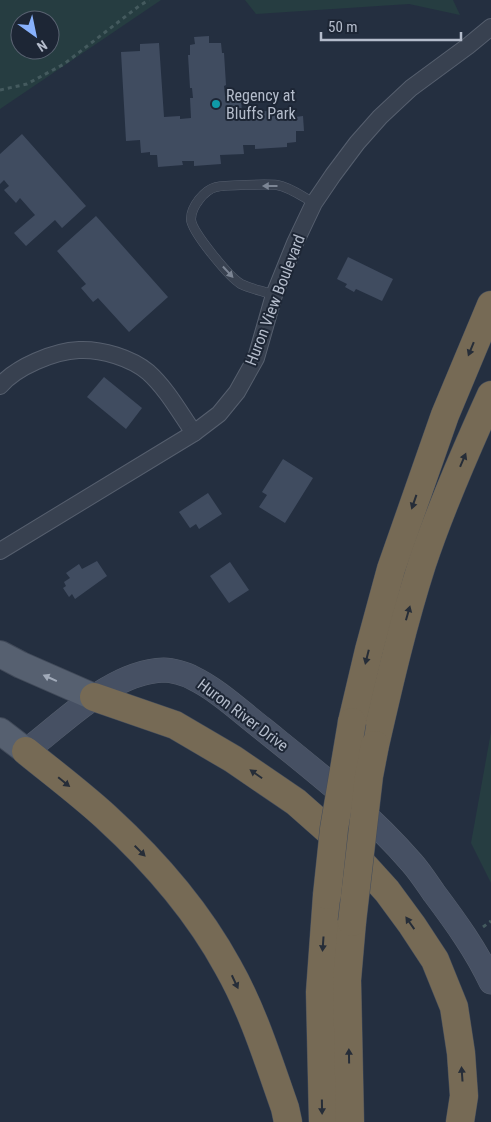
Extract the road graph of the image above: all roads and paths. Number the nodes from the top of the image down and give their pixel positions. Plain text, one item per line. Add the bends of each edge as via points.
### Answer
1 (150, 0) edge
2 (491, 27) edge
3 (0, 90) edge
4 (314, 203) junction
5 (274, 295) junction
6 (491, 305) edge
7 (0, 386) edge
8 (491, 395) edge
9 (194, 434) junction
10 (0, 552) edge
11 (0, 654) edge
12 (94, 697) junction
13 (0, 731) edge
14 (26, 752) junction
15 (491, 982) edge
16 (288, 1122) edge
17 (323, 1122) edge
18 (350, 1122) edge
19 (460, 1122) edge

1 - 3 path via 64,64 27,84
2 - 4 street, Huron View Boulevard via 411,88 380,117
4 - 5 street, Huron View Boulevard
4 -> 5 lane via 277,185 215,187 196,204 190,218 193,229 229,274 241,284
5 - 9 street, Huron View Boulevard via 256,358 237,392 219,414
6 -> 17 highway, bridge via 445,415 390,569 352,722 334,829 320,992
7 - 9 street via 26,367 50,356 79,350 103,352 126,359 147,372 165,390
18 -> 8 highway, bridge via 348,980 369,776 396,655 422,564
9 - 10 street, Huron View Boulevard
12 -> 11 main road
12 - 14 street, Huron River Drive
12 - 15 street, Huron River Drive via 121,681 165,670 192,677 240,711 358,808 412,863 456,922
19 -> 12 highway via 464,1096 454,1007 435,960 387,891 348,848 296,802 233,759 174,725
13 - 14 main road
14 -> 16 highway via 106,816 159,869 194,914 228,966 257,1027

